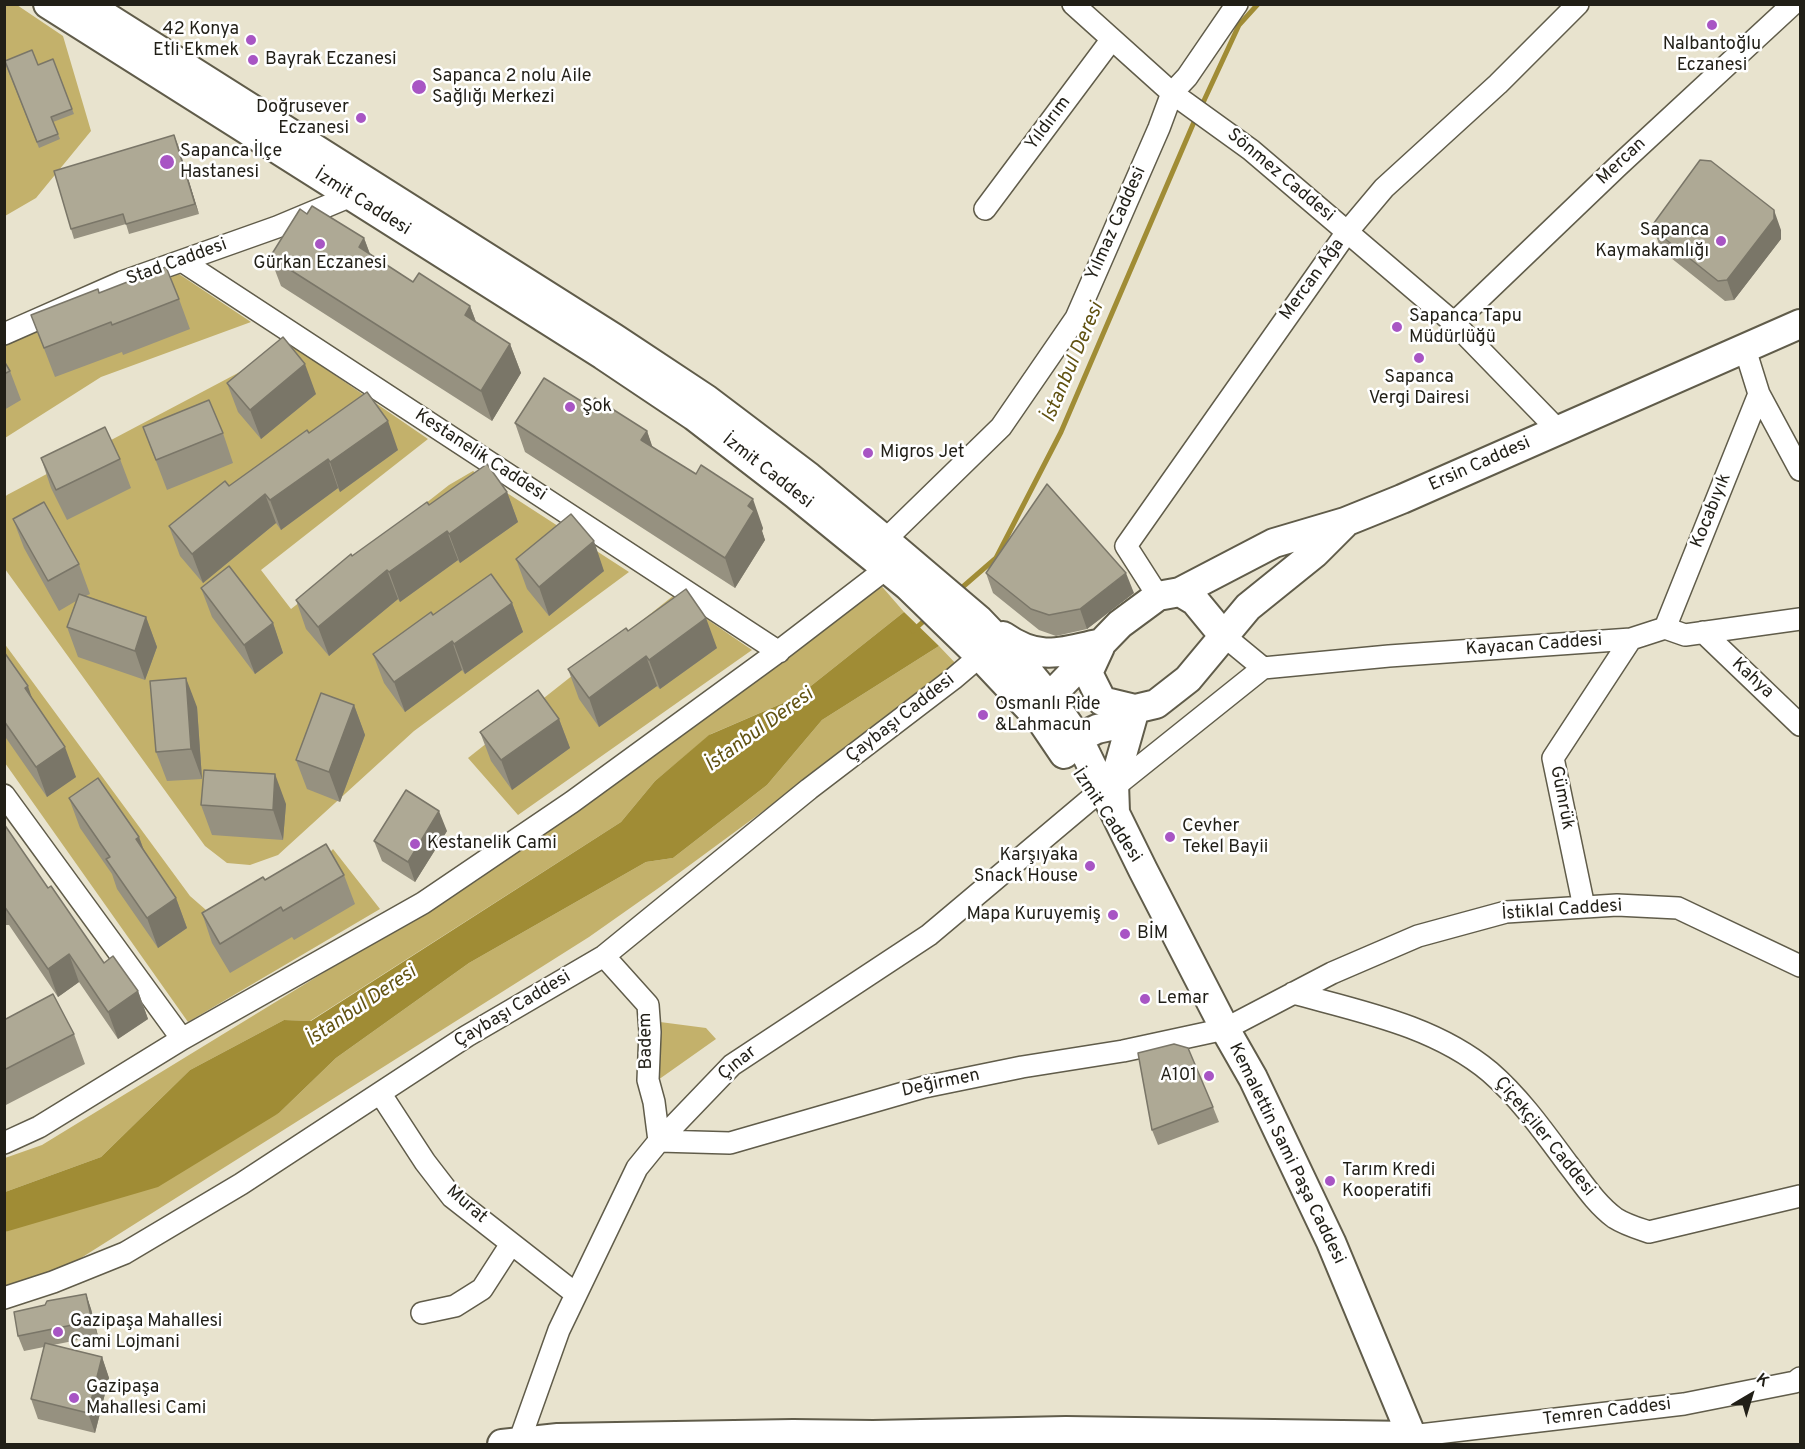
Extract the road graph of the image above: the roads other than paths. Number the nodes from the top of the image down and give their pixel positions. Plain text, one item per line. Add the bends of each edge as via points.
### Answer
1 (48, 4) edge
2 (86, 4) edge
3 (1073, 4) edge
4 (1237, 4) edge
5 (1578, 4) edge
6 (1793, 4) edge
7 (1112, 39) junction
8 (1179, 97) junction
9 (351, 196) junction
10 (985, 209) dead end
11 (1347, 232) junction
12 (182, 261) junction
13 (1454, 323) junction
14 (1800, 324) edge
15 (4, 334) edge
16 (1745, 349) junction
17 (1759, 394) junction
18 (1558, 430) junction
19 (1800, 470) edge
20 (1346, 522) junction
21 (900, 566) junction
22 (1169, 594) junction
23 (1800, 619) edge
24 (1665, 628) junction
25 (1702, 632) junction
26 (1223, 635) junction
27 (974, 638) junction
28 (1632, 639) junction
29 (1102, 643) junction
30 (779, 652) junction
31 (1263, 668) junction
32 (1134, 709) junction
33 (1046, 710) junction
34 (1800, 725) edge
35 (1069, 743) junction
36 (1103, 792) junction
37 (4, 795) edge
38 (1115, 816) junction
39 (1143, 870) junction
40 (1584, 907) junction
41 (604, 956) junction
42 (1800, 966) edge
43 (1293, 993) junction
44 (1226, 1029) junction
45 (182, 1040) junction
46 (380, 1094) junction
47 (659, 1141) junction
48 (4, 1143) edge
49 (1800, 1196) edge
50 (511, 1244) junction
51 (576, 1294) junction
52 (4, 1298) edge
53 (422, 1313) dead end
54 (1799, 1381) edge
55 (1064, 1438) edge
56 (1413, 1440) edge
57 (560, 1441) edge
58 (510, 1443) edge

1 - 9 main road, İzmit Caddesi
2 - 21 main road, İzmit Caddesi via 687,386 809,477
3 - 7 street, Sönmez Caddesi
4 - 8 street, Yılmaz Caddesi via 1187,77
5 - 11 street, Mercan Ağa via 1384,188
6 - 13 street, Mercan
7 - 8 street, Sönmez Caddesi
7 - 10 street, Yıldırım
8 - 11 street, Sönmez Caddesi via 1251,150
8 - 21 street, Yılmaz Caddesi via 1159,128 1076,318
9 - 12 street, Stad Caddesi
9 - 21 main road, İzmit Caddesi via 694,416
11 - 13 street, Sönmez Caddesi
11 - 22 street, Mercan Ağa via 1126,546
12 - 15 street, Stad Caddesi via 122,282
12 - 30 street, Kestanelik Caddesi
13 - 18 street, Sönmez Caddesi
14 - 16 main road, Ersin Caddesi
16 - 17 street
16 - 18 main road, Ersin Caddesi
17 - 19 street
17 - 24 street, Kocabıyık
18 - 20 main road, Ersin Caddesi
20 - 22 main road, Ersin Caddesi via 1274,543
20 - 26 main road via 1315,553 1248,607
21 - 27 main road, İzmit Caddesi
21 - 30 street, Yılmaz Caddesi
22 - 26 main road via 1195,601
22 - 29 main road via 1120,624
23 - 25 street, Kayacan Caddesi
24 - 25 street, Kayacan Caddesi via 1685,635
24 - 28 street, Kayacan Caddesi
25 - 34 street, Kahya
26 - 31 street
26 - 32 main road via 1188,679 1156,704
27 - 29 main road via 1050,654
27 - 33 main road, İzmit Caddesi via 1025,668
27 - 41 street, Çaybaşı Caddesi via 953,680 810,789
28 - 31 street, Kayacan Caddesi
28 - 40 street, Gümrük via 1553,758
29 - 32 main road via 1088,673 1102,701
29 - 33 main road
30 - 45 street, Yılmaz Caddesi via 572,802 423,903
31 - 36 street
32 - 35 main road via 1116,726 1097,729
32 - 36 main road
33 - 35 main road, İzmit Caddesi
35 - 36 main road, İzmit Caddesi
35 - 38 main road, İzmit Caddesi
36 - 38 main road
36 - 39 main road, İzmit Caddesi
36 - 47 street, Çınar via 929,935 732,1065
37 - 45 street
38 - 39 main road, İzmit Caddesi
39 - 44 main road, Kemalettin Sami Paşa Caddesi
40 - 42 street, İstiklal Caddesi via 1678,908
40 - 43 street, İstiklal Caddesi via 1506,912 1418,936
41 - 46 street, Çaybaşı Caddesi via 467,1036
41 - 47 street, Badem via 648,1005 648,1080
43 - 44 street, İstiklal Caddesi
43 - 49 street, Çiçekçiler Caddesi via 1400,1022 1467,1053 1520,1102 1594,1198 1630,1226 1649,1232
44 - 47 street, Değirmen via 924,1086 730,1143
44 - 56 main road, Kemalettin Sami Paşa Caddesi via 1331,1242
45 - 48 street, Yılmaz Caddesi via 39,1127
46 - 50 street, Murat via 452,1197
46 - 52 street, Çaybaşı Caddesi via 242,1184 125,1253
47 - 51 street, Çınar via 637,1168
50 - 51 street, Murat
50 - 53 street via 482,1288 455,1306
51 - 58 street, Çınar
54 - 56 street, Temren Caddesi via 1684,1404
55 - 56 main road
55 - 57 main road via 794,1434
57 - 58 main road

